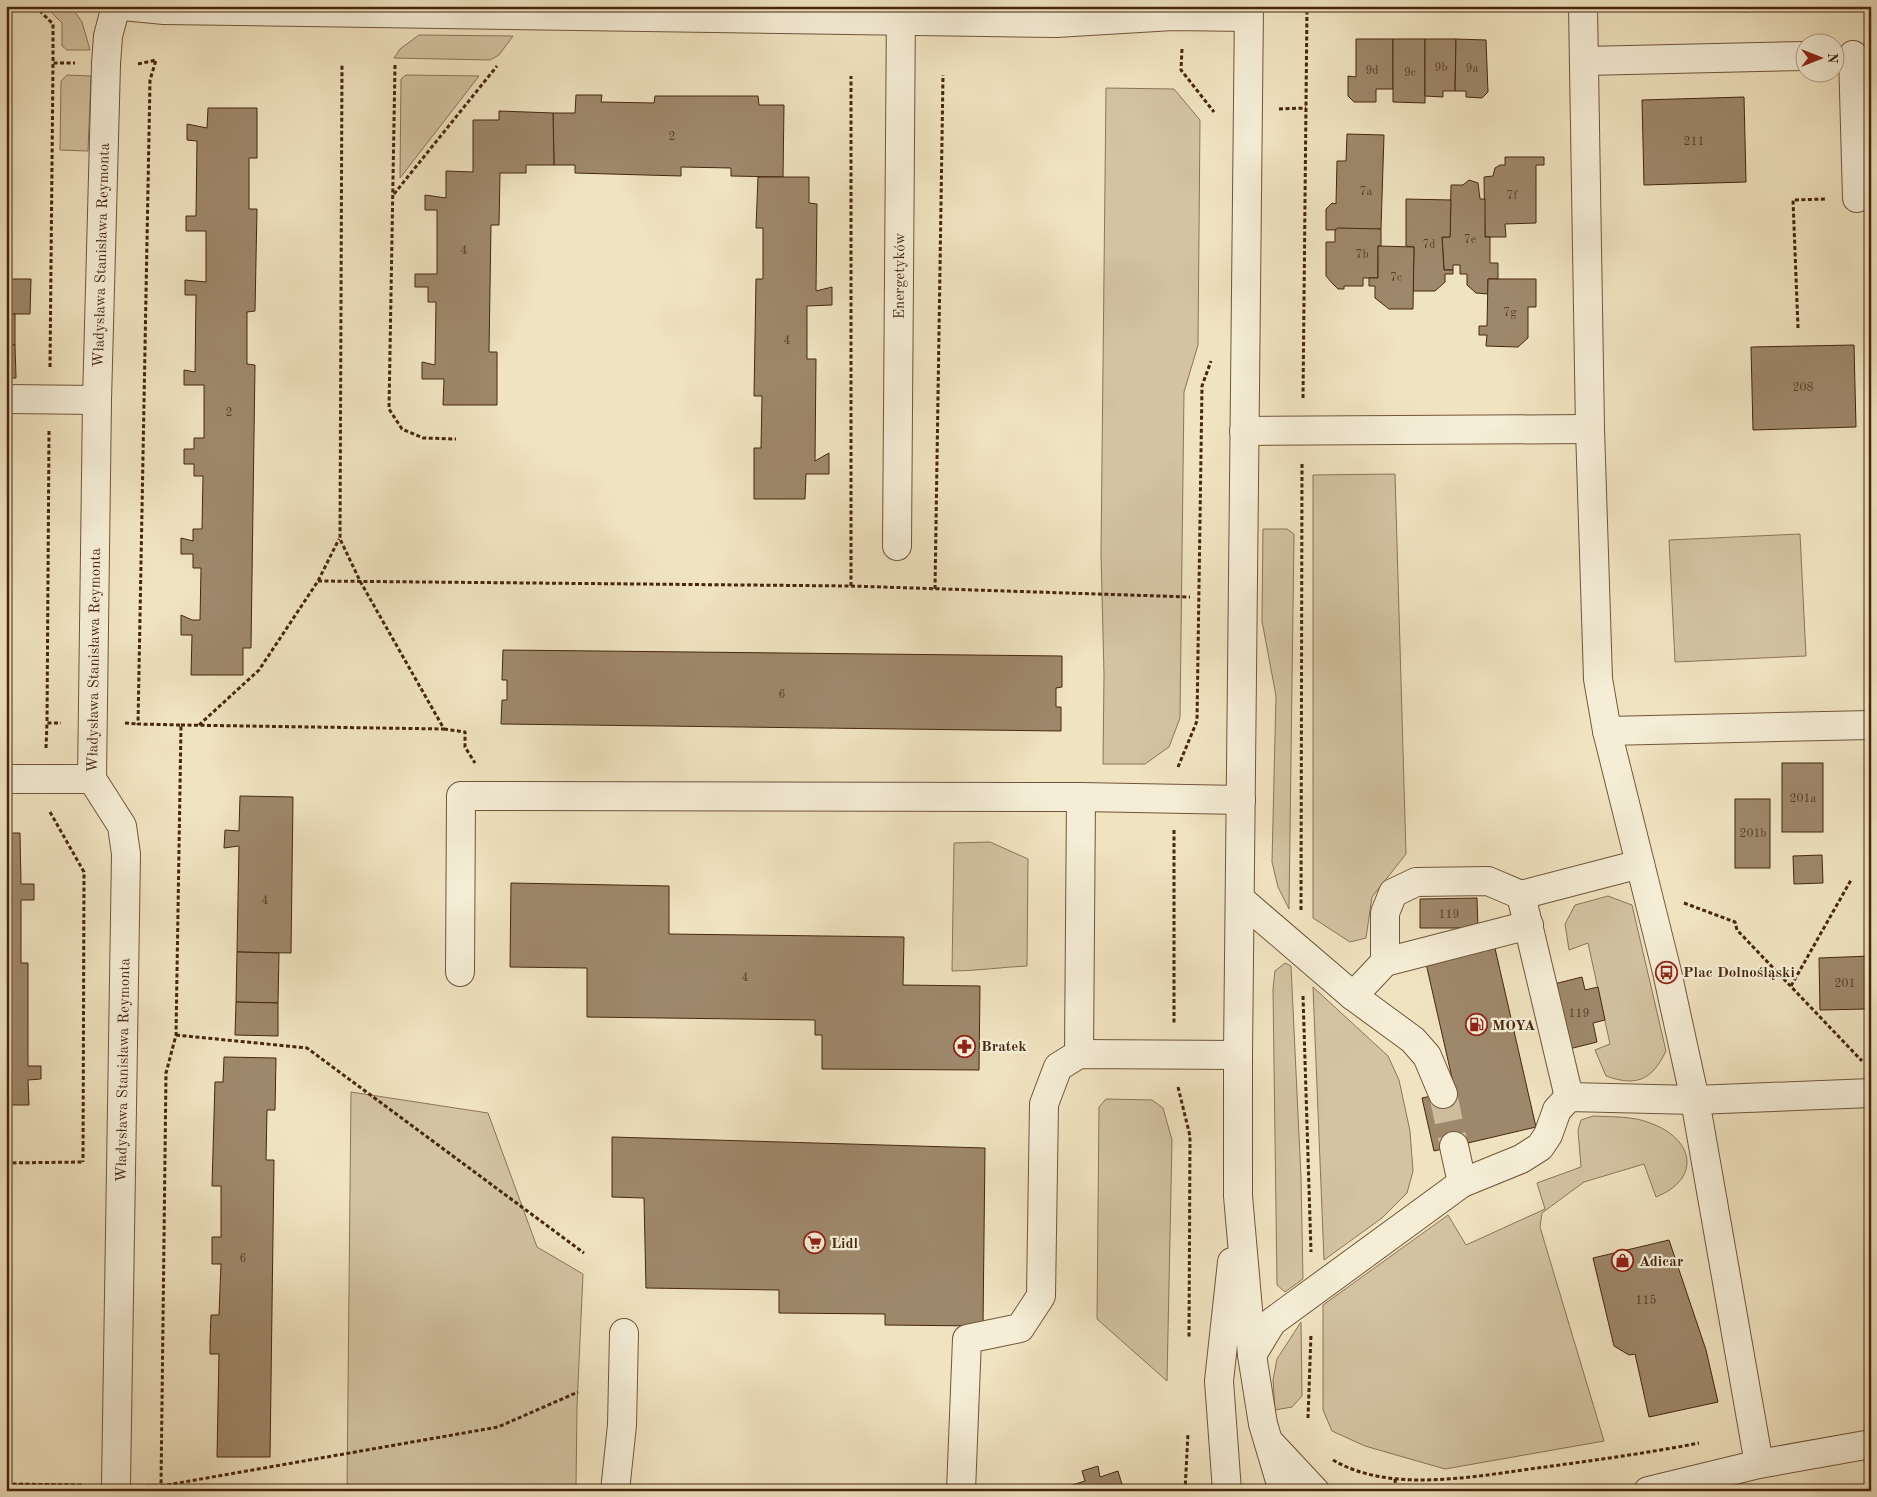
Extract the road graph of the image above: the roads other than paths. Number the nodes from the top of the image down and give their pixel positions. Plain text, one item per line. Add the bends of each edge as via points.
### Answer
1 (116, 6) edge
2 (123, 6) edge
3 (1583, 6) edge
4 (1249, 12) edge
5 (902, 14) edge
6 (1853, 55) edge
7 (1794, 56) edge
8 (1585, 61) junction
9 (1857, 198) road end
10 (6, 399) edge
11 (97, 400) junction
12 (1590, 429) junction
13 (1244, 431) junction
14 (897, 546) dead end
15 (1871, 725) edge
16 (1607, 731) junction
17 (6, 779) edge
18 (92, 779) junction
19 (1081, 797) junction
20 (1241, 800) junction
21 (1640, 864) junction
22 (1521, 894) junction
23 (1241, 900) junction
24 (1529, 925) junction
25 (1385, 962) junction
26 (460, 972) dead end
27 (1353, 996) junction
28 (1079, 1054) junction
29 (1238, 1055) junction
30 (1871, 1093) edge
31 (1442, 1094) tunnel mouth
32 (1569, 1097) junction
33 (1696, 1100) junction
34 (1454, 1146) tunnel mouth
35 (1462, 1183) junction
36 (1238, 1196) junction
37 (624, 1333) dead end
38 (1252, 1355) junction
39 (1268, 1441) junction
40 (1871, 1444) edge
41 (1224, 1448) junction
42 (1759, 1464) junction
43 (116, 1485) dead end
44 (615, 1491) edge
45 (961, 1491) edge
46 (1216, 1491) edge
47 (1227, 1491) edge
48 (1283, 1491) edge
49 (1315, 1491) edge
50 (1648, 1491) edge

1 - 11 street, Władysława Stanisława Reymonta via 108,36 106,64
2 - 5 street via 164,10
3 - 8 street
4 - 5 street via 1056,23
4 - 13 street
5 - 14 street, Energetyków
6 - 9 street
7 - 8 street
8 - 12 street
10 - 11 street
11 - 18 street, Władysława Stanisława Reymonta
12 - 13 street
12 - 16 street via 1598,679
13 - 20 street
15 - 16 street
16 - 21 street
17 - 18 street
18 - 43 street, Władysława Stanisława Reymonta via 122,826 126,854
19 - 20 street
19 - 26 street via 461,796
19 - 28 street
20 - 23 street
21 - 22 street
21 - 33 street
22 - 24 street
22 - 25 street via 1488,881 1416,882 1392,893 1385,913
23 - 27 street
23 - 29 street
24 - 25 street
24 - 32 street
25 - 27 street
27 - 31 street via 1413,1040 1427,1056
28 - 29 street
28 - 45 street via 1058,1067 1044,1104 1041,1296 1020,1328 967,1339
29 - 36 street
30 - 33 street
32 - 33 street
32 - 35 street via 1557,1110 1540,1147 1521,1159
33 - 42 street
34 - 35 street
35 - 38 street via 1272,1322
36 - 38 street
36 - 41 street via 1219,1381
37 - 44 street via 622,1424
38 - 39 street
39 - 48 street
39 - 49 street
40 - 42 street
41 - 46 street
41 - 47 street
42 - 50 street

